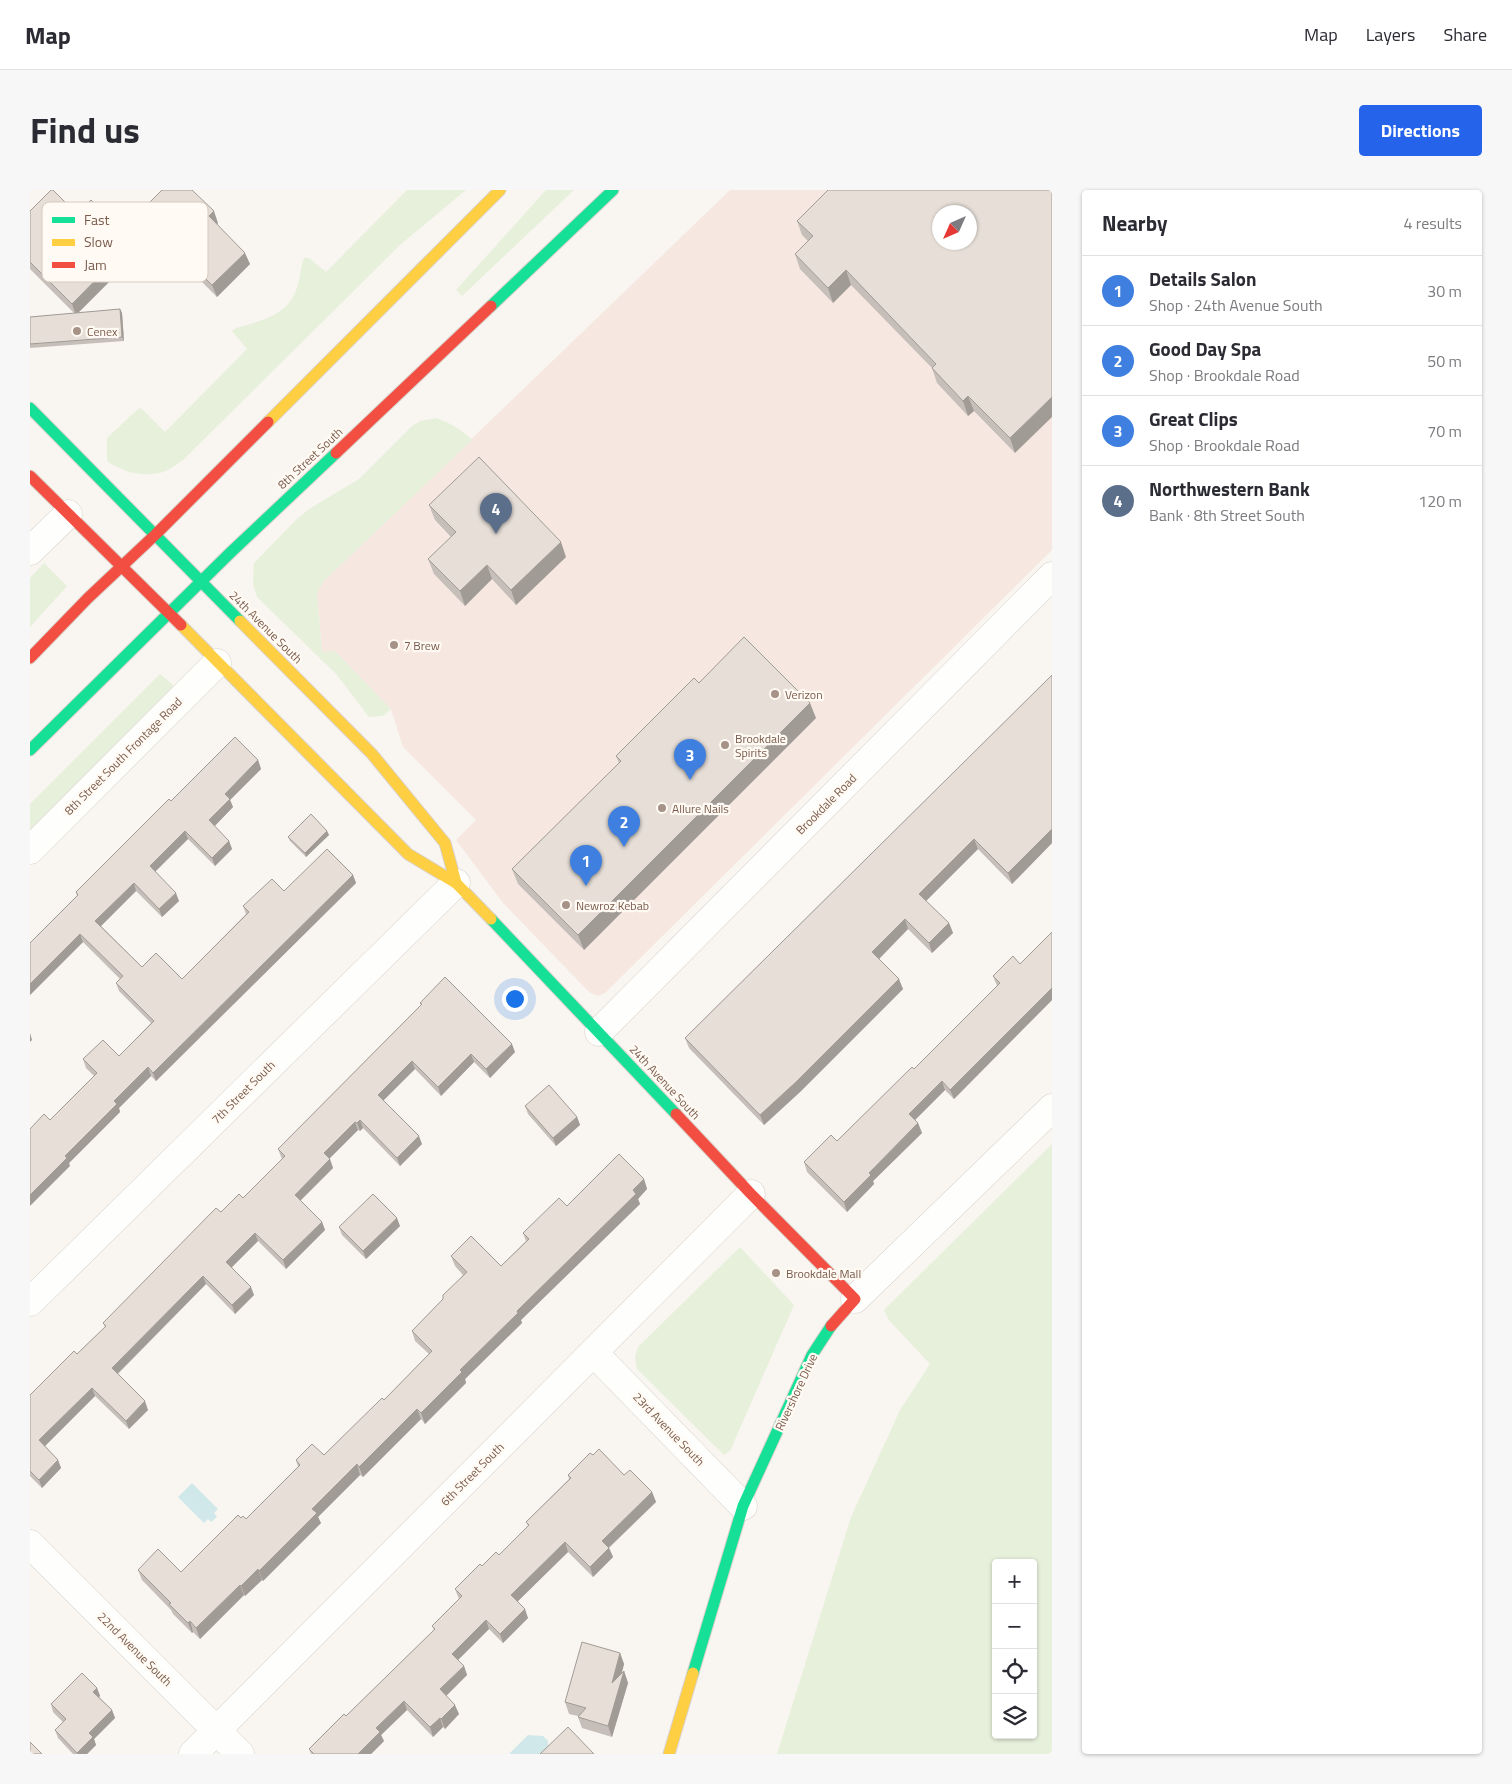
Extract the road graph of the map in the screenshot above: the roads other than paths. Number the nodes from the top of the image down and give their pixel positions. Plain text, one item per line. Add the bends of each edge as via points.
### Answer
1 (500, 190) edge
2 (613, 190) edge
3 (30, 408) edge
4 (30, 476) edge
5 (68, 514) junction
6 (155, 535) junction
7 (30, 551) edge
8 (121, 566) junction
9 (1052, 576) edge
10 (201, 581) junction
11 (169, 614) junction
12 (30, 658) edge
13 (217, 663) junction
14 (30, 750) edge
15 (30, 850) edge
16 (456, 882) junction
17 (599, 1032) junction
18 (1052, 1108) edge
19 (751, 1194) junction
20 (855, 1299) junction
21 (30, 1302) edge
22 (594, 1353) junction
23 (744, 1506) junction
24 (30, 1544) edge
25 (216, 1730) junction
26 (193, 1754) edge
27 (240, 1754) edge
28 (668, 1754) edge

1 - 6 street
2 - 10 street, 8th Street South
3 - 6 street, 24th Avenue South
4 - 5 street, 24th Avenue South
5 - 7 street
5 - 8 street, 24th Avenue South
6 - 8 street
6 - 10 street, 24th Avenue South
8 - 11 street, 24th Avenue South
8 - 12 street
9 - 17 street, Brookdale Road
10 - 11 street, 8th Street South
10 - 16 street, 24th Avenue South via 372,754 445,843
11 - 13 street, 24th Avenue South
11 - 14 street, 8th Street South
13 - 15 street, 8th Street South Frontage Road
13 - 16 street, 24th Avenue South via 408,854
16 - 17 street, 24th Avenue South
16 - 21 street, 7th Street South
17 - 19 street, 24th Avenue South
18 - 20 street, Rivershore Drive
19 - 20 street, 24th Avenue South
19 - 22 street, 6th Street South
20 - 23 street, Rivershore Drive via 834,1322 812,1355
22 - 23 street, 23rd Avenue South
22 - 25 street, 6th Street South
23 - 28 street, Rivershore Drive
24 - 25 street, 22nd Avenue South
25 - 26 street, 6th Street South
25 - 27 street, 22nd Avenue South

